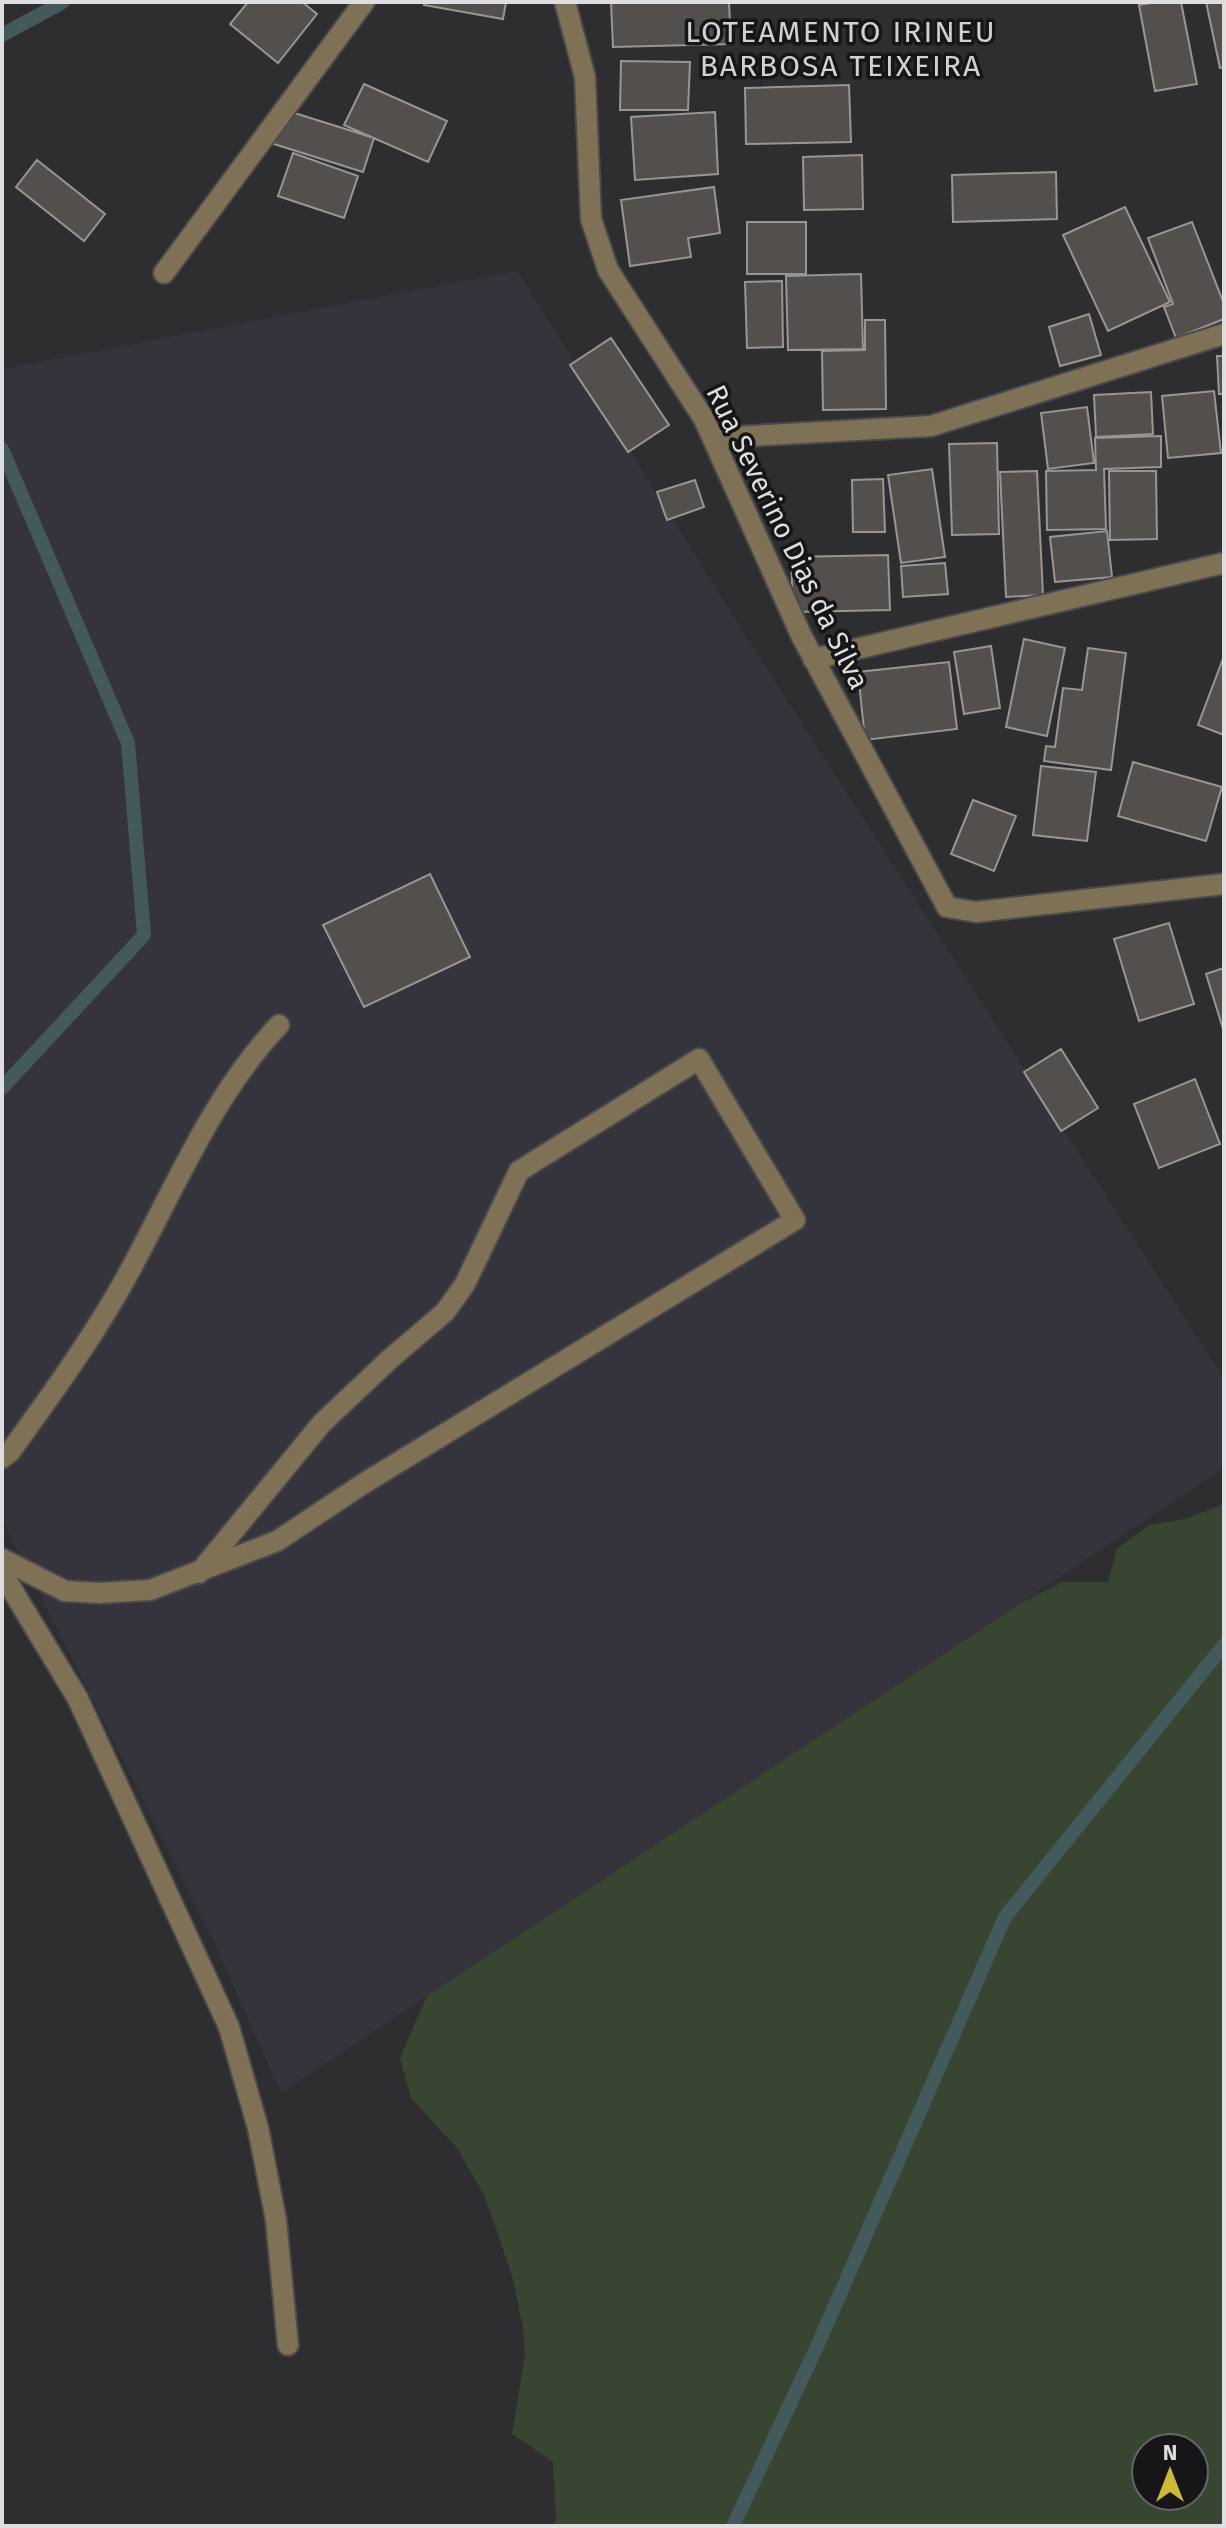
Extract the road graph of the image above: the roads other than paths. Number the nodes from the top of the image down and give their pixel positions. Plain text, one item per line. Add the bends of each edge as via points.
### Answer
1 (364, 2) edge
2 (565, 2) edge
3 (164, 273) dead end
4 (1224, 334) edge
5 (713, 438) junction
6 (1224, 563) edge
7 (813, 659) junction
8 (1224, 884) edge
9 (279, 1025) dead end
10 (2, 1458) edge
11 (2, 1559) edge
12 (2, 1573) edge
13 (199, 1573) junction
14 (288, 2345) dead end

1 - 3 street
2 - 5 street, Rua Severino Dias da Silva via 585,77 591,219 608,270
4 - 5 street via 931,426
5 - 7 street, Rua Severino Dias da Silva
6 - 7 street
7 - 8 street, Rua Severino Dias da Silva via 947,907 976,912
9 - 10 street via 255,1050 215,1113 121,1287 54,1391
11 - 13 street via 65,1591 150,1590
12 - 14 street via 78,1699 229,2027 258,2128 276,2220
13 - 13 street via 277,1541 795,1220 699,1059 519,1171 465,1284 445,1312 322,1423

